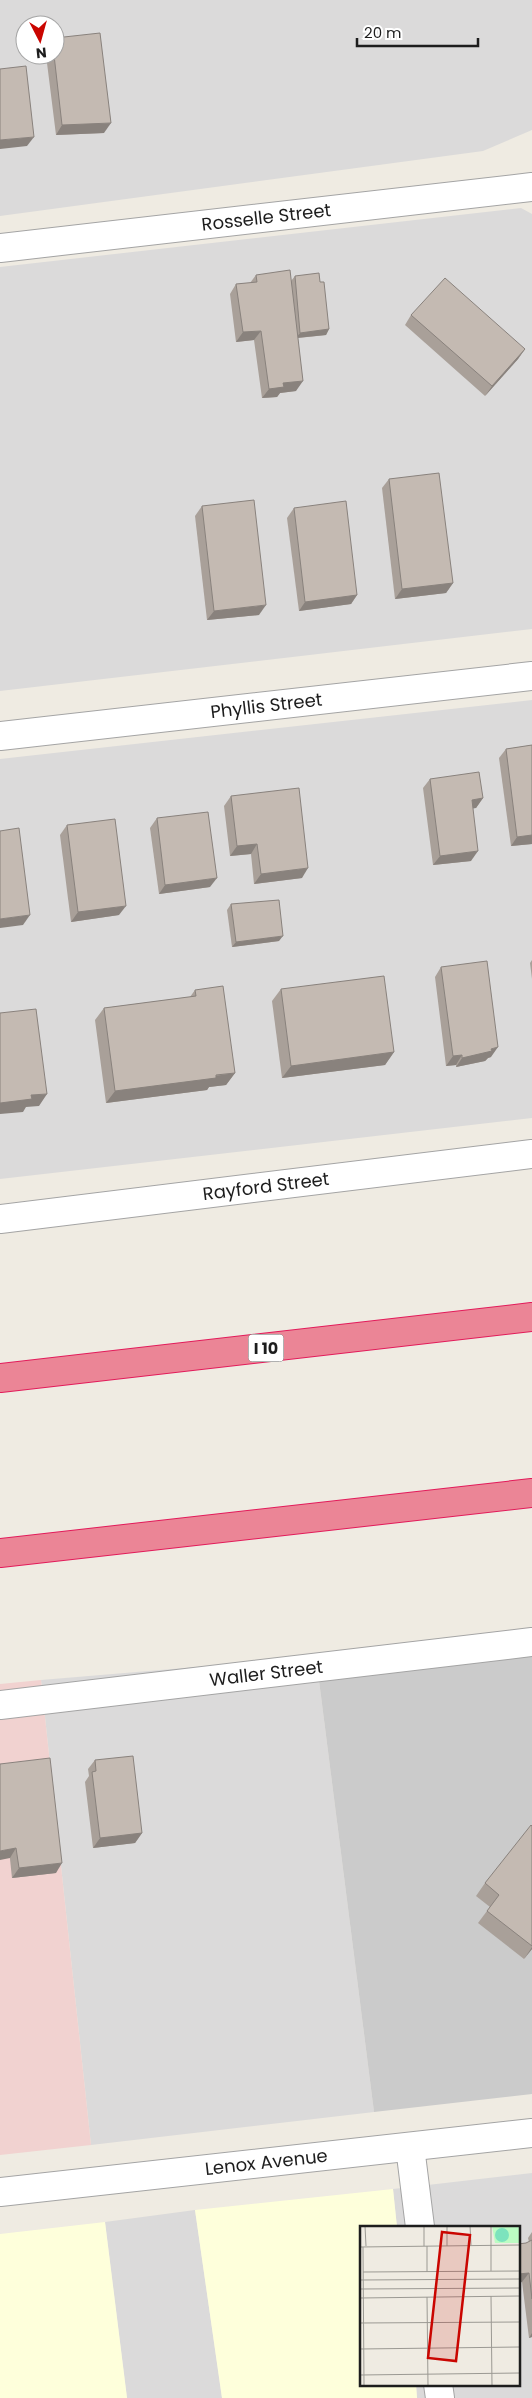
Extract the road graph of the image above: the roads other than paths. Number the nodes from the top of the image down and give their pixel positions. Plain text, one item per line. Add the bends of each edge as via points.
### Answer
1 (532, 187) edge
2 (0, 248) edge
3 (532, 676) edge
4 (0, 736) edge
5 (532, 1154) edge
6 (0, 1219) edge
7 (532, 1317) edge
8 (0, 1378) edge
9 (532, 1493) edge
10 (0, 1553) edge
11 (532, 1642) edge
12 (0, 1705) edge
13 (532, 2133) edge
14 (410, 2147) junction
15 (0, 2192) edge
16 (420, 2226) edge

1 - 2 street, Rosselle Street
3 - 4 street, Phyllis Street
5 - 6 street, Rayford Street
7 - 8 highway, I 10
9 - 10 highway
11 - 12 street, Waller Street
13 - 14 street, Lenox Avenue
14 - 15 street, Lenox Avenue
14 - 16 street

